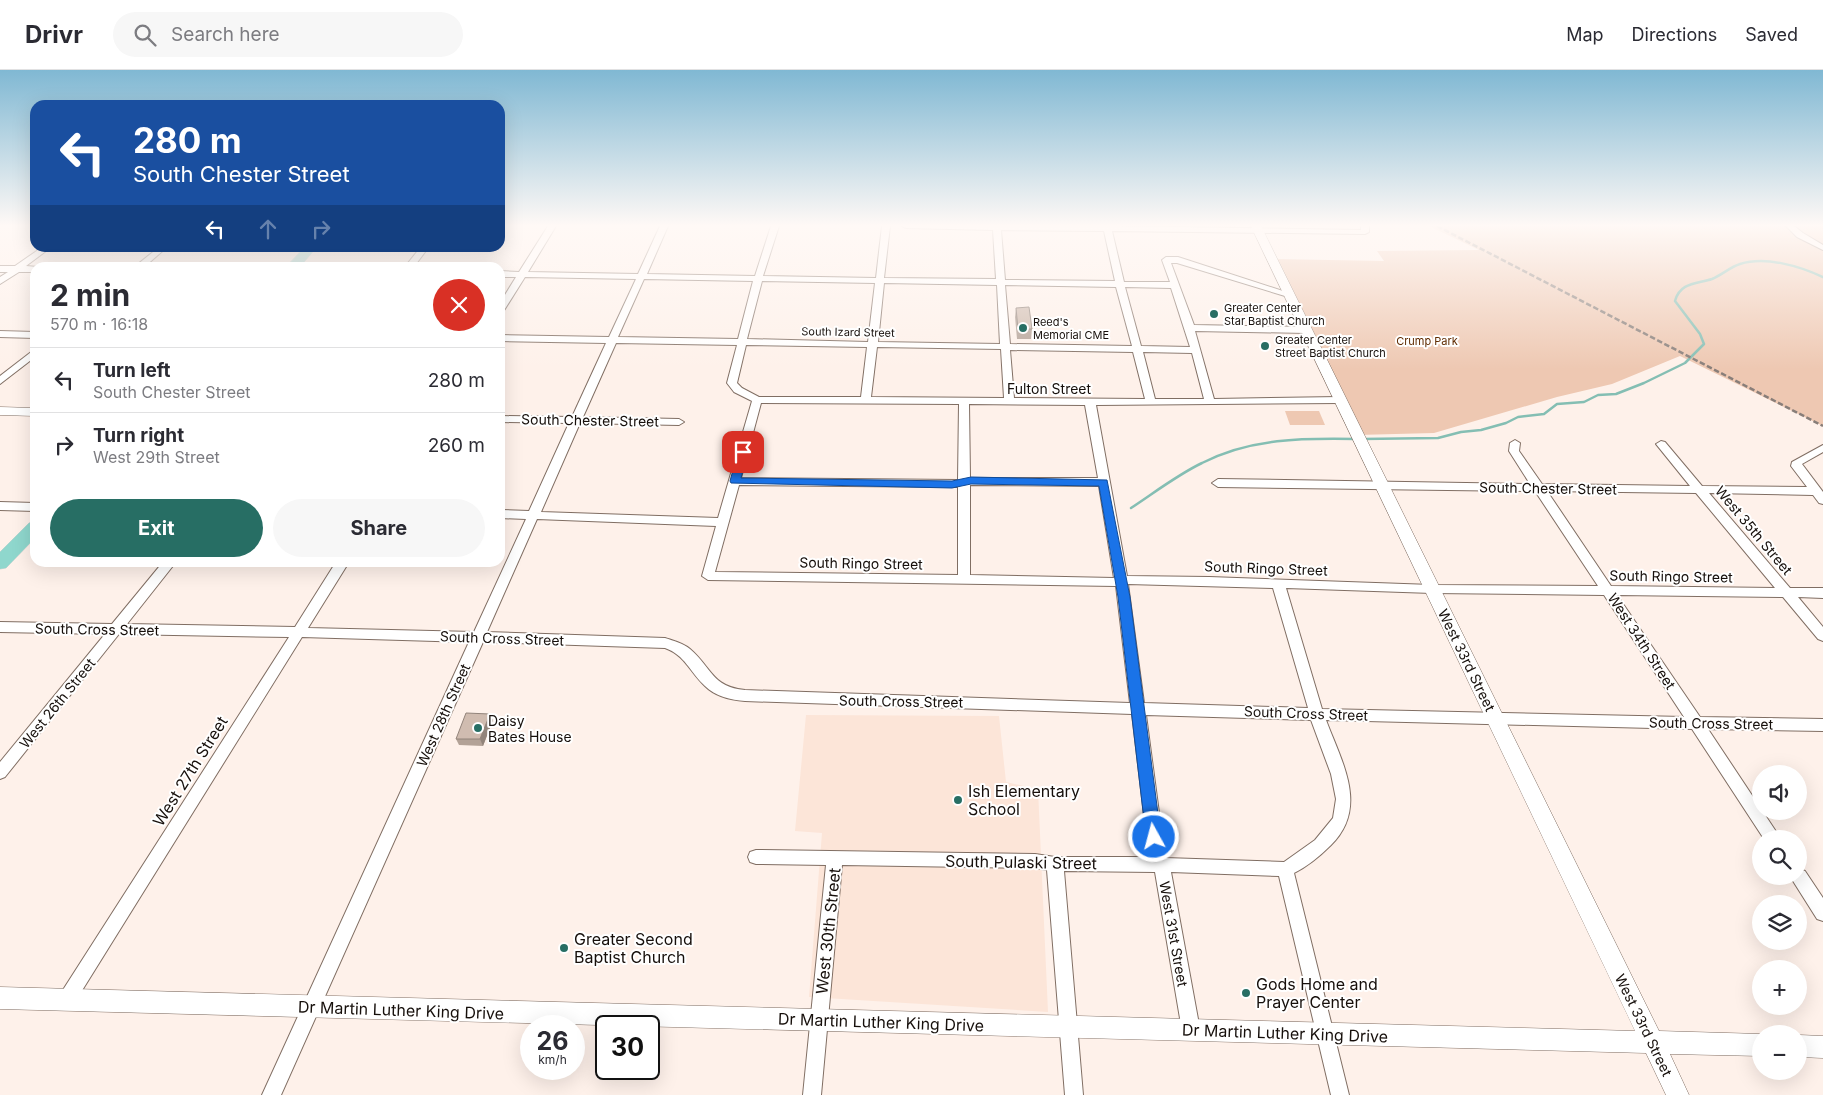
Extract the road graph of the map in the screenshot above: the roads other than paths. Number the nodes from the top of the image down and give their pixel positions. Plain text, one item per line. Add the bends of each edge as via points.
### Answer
1 (505, 274) edge
2 (760, 274) edge
3 (880, 274) edge
4 (1001, 274) edge
5 (1118, 274) edge
6 (1171, 274) edge
7 (1223, 274) edge
8 (1280, 274) edge
9 (522, 275) junction
10 (640, 276) junction
11 (759, 278) junction
12 (879, 280) junction
13 (1002, 282) junction
14 (1120, 284) junction
15 (1175, 285) junction
16 (1288, 294) junction
17 (505, 302) edge
18 (1190, 328) junction
19 (1306, 330) junction
20 (0, 334) edge
21 (30, 335) edge
22 (505, 338) edge
23 (611, 341) junction
24 (742, 343) junction
25 (872, 345) junction
26 (1005, 347) junction
27 (1137, 349) junction
28 (1195, 350) junction
29 (30, 356) edge
30 (0, 381) edge
31 (757, 400) junction
32 (1340, 400) junction
33 (866, 401) junction
34 (964, 401) junction
35 (1009, 401) junction
36 (1090, 402) junction
37 (1152, 402) junction
38 (1210, 402) junction
39 (0, 411) edge
40 (30, 412) edge
41 (505, 419) edge
42 (575, 421) junction
43 (679, 422) dead end
44 (1515, 443) dead end
45 (1661, 444) dead end
46 (1823, 448) edge
47 (735, 481) junction
48 (964, 481) junction
49 (1104, 482) junction
50 (1218, 483) dead end
51 (1381, 485) junction
52 (1539, 488) junction
53 (1701, 491) junction
54 (1814, 491) junction
55 (1823, 500) edge
56 (0, 506) edge
57 (30, 507) edge
58 (505, 514) edge
59 (533, 515) junction
60 (722, 522) junction
61 (30, 532) edge
62 (0, 563) edge
63 (166, 567) edge
64 (339, 567) edge
65 (964, 579) junction
66 (1121, 581) junction
67 (1278, 584) junction
68 (1432, 589) junction
69 (1608, 590) junction
70 (1823, 593) edge
71 (1788, 594) junction
72 (0, 627) edge
73 (116, 630) junction
74 (297, 632) junction
75 (1823, 636) edge
76 (477, 637) junction
77 (1138, 710) junction
78 (1316, 714) junction
79 (1496, 720) junction
80 (1696, 722) junction
81 (1823, 725) edge
82 (0, 773) edge
83 (1767, 830) edge
84 (756, 857) dead end
85 (835, 857) junction
86 (1056, 864) junction
87 (1159, 865) junction
88 (1285, 869) junction
89 (1804, 885) edge
90 (1823, 913) edge
91 (0, 998) edge
92 (67, 999) junction
93 (311, 1007) junction
94 (819, 1021) junction
95 (1069, 1028) junction
96 (1191, 1030) junction
97 (1325, 1034) junction
98 (1652, 1043) junction
99 (1752, 1046) edge
100 (1807, 1046) edge
101 (1823, 1047) edge
102 (271, 1095) edge
103 (812, 1095) edge
104 (1074, 1095) edge
105 (1340, 1095) edge
106 (1678, 1095) edge

1 - 9 street
2 - 11 street
3 - 12 street
4 - 13 street
5 - 14 street
6 - 15 street
7 - 16 street
8 - 16 street, West 33rd Street
9 - 10 street
9 - 17 street
10 - 11 street
10 - 23 street, West 28th Street
11 - 12 street
11 - 24 street
12 - 13 street
12 - 25 street
13 - 14 street
13 - 26 street
14 - 15 street
14 - 27 street
15 - 18 street
16 - 19 street, West 33rd Street
18 - 19 street
18 - 28 street
19 - 32 street, West 33rd Street
20 - 21 street
22 - 23 street, South Izard Street
23 - 24 street, South Izard Street
23 - 42 street, West 28th Street
24 - 25 street, South Izard Street
24 - 31 street via 732,384
25 - 26 street, South Izard Street
25 - 33 street
26 - 27 street, South Izard Street
26 - 35 street
27 - 28 street, South Izard Street
27 - 37 street
28 - 38 street
29 - 30 street
31 - 33 street, Fulton Street
31 - 47 street
32 - 38 street, Fulton Street
32 - 51 street, West 33rd Street
33 - 34 street, Fulton Street
34 - 35 street, Fulton Street
34 - 48 street
35 - 36 street, Fulton Street
36 - 37 street, Fulton Street
36 - 49 street, West 31st Street
37 - 38 street, Fulton Street
39 - 40 main road
41 - 42 street, South Chester Street
42 - 43 street, South Chester Street
42 - 59 street, West 28th Street
44 - 52 street, West 34th Street via 1514,451
45 - 53 street, West 35th Street
46 - 54 street via 1796,466
47 - 48 street via 952,484
47 - 60 street
48 - 49 street
48 - 65 street
49 - 66 street, West 31st Street
50 - 51 street, South Chester Street
51 - 52 street, South Chester Street
51 - 68 street, West 33rd Street
52 - 53 street, South Chester Street
52 - 69 street, West 34th Street
53 - 54 street, South Chester Street
53 - 71 street, West 35th Street
54 - 55 street
56 - 57 street
58 - 59 street
59 - 60 street
59 - 76 street, West 28th Street
60 - 65 street, South Ringo Street via 708,576
61 - 62 main road
63 - 73 street, West 26th Street
64 - 74 street, West 27th Street
65 - 66 street, South Ringo Street
66 - 67 street, South Ringo Street
66 - 77 street, West 31st Street
67 - 68 street, South Ringo Street
67 - 78 street
68 - 69 street, South Ringo Street
68 - 79 street, West 33rd Street
69 - 71 street, South Ringo Street
69 - 80 street, West 34th Street
70 - 71 street, South Ringo Street
71 - 75 street, West 35th Street
72 - 73 street, South Cross Street
73 - 74 street, South Cross Street
73 - 82 street, West 26th Street
74 - 76 street, South Cross Street
74 - 92 street, West 27th Street
76 - 77 street, South Cross Street via 665,643 684,650 718,688 741,696
76 - 93 street, West 28th Street
77 - 78 street, South Cross Street
77 - 87 street, West 31st Street
78 - 79 street, South Cross Street
78 - 88 street via 1342,783 1343,812 1338,826 1321,845
79 - 80 street, South Cross Street
79 - 98 street, West 33rd Street
80 - 81 street, South Cross Street
80 - 83 street, West 34th Street
84 - 85 street, South Pulaski Street
85 - 86 street, South Pulaski Street
85 - 94 street, West 30th Street
86 - 87 street, South Pulaski Street
86 - 95 street
87 - 88 street, South Pulaski Street
87 - 96 street, West 31st Street
88 - 97 street
89 - 90 street
91 - 92 street, Dr Martin Luther King Drive
92 - 93 street, Dr Martin Luther King Drive
93 - 94 street, Dr Martin Luther King Drive
93 - 102 street, West 28th Street
94 - 95 street, Dr Martin Luther King Drive
94 - 103 street, West 30th Street
95 - 96 street, Dr Martin Luther King Drive
95 - 104 street
96 - 97 street, Dr Martin Luther King Drive
97 - 98 street, Dr Martin Luther King Drive
97 - 105 street
98 - 99 street, Dr Martin Luther King Drive
98 - 106 street, West 33rd Street
100 - 101 street

